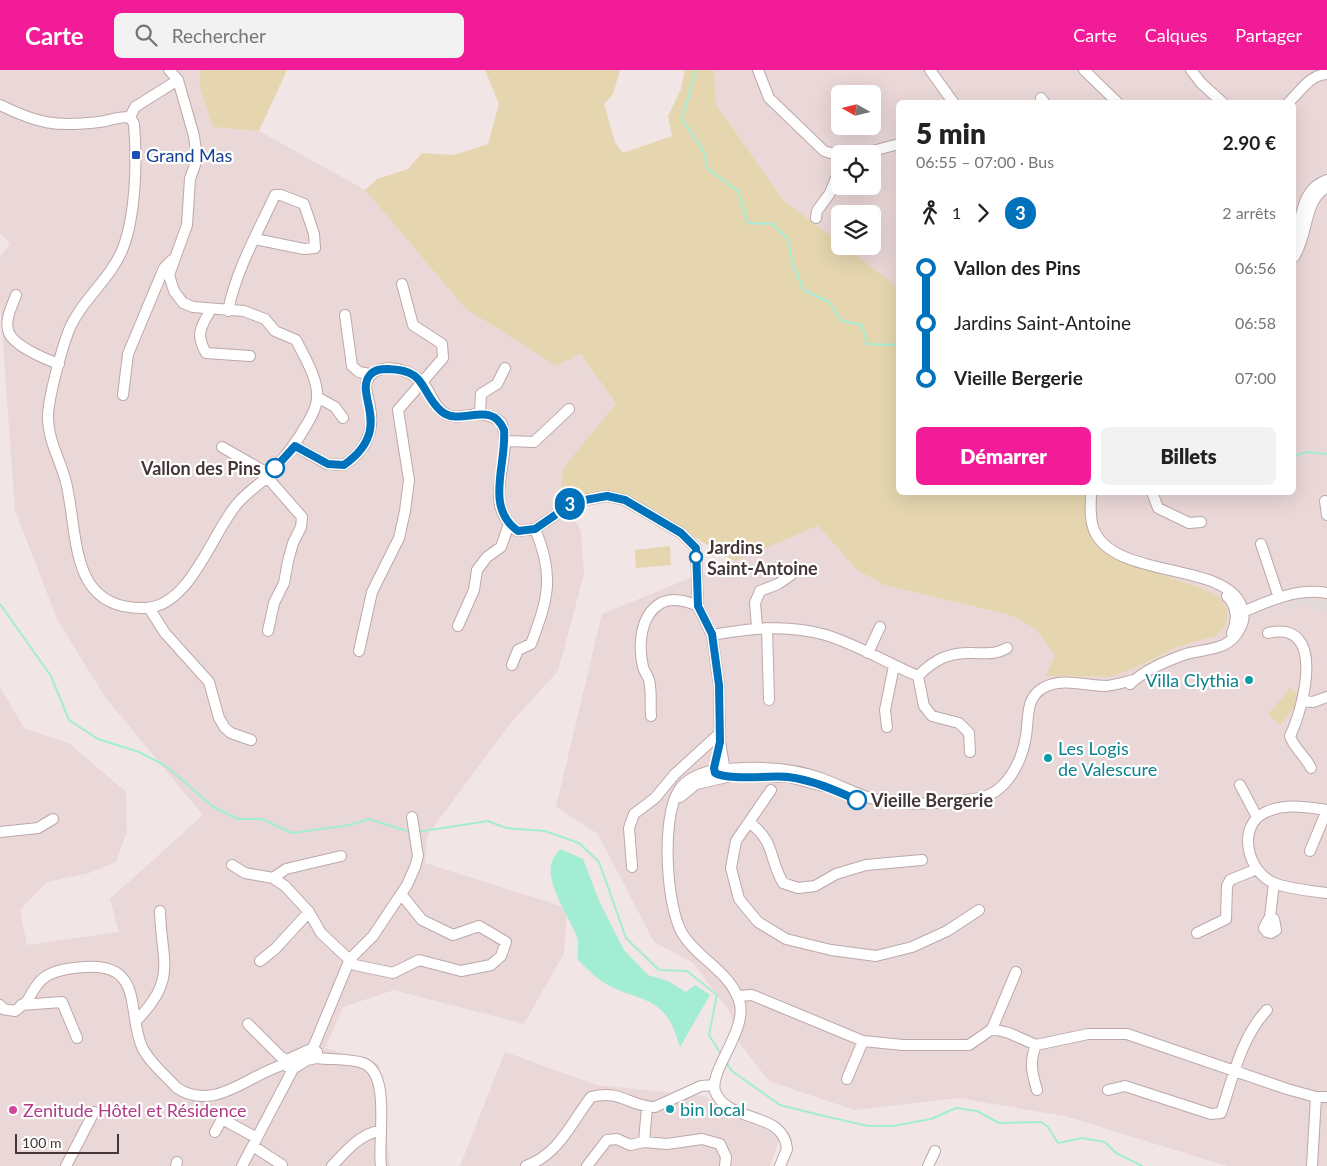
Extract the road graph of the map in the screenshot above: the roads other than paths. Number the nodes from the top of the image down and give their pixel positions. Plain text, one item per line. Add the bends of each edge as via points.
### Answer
1 (169, 70) edge
2 (758, 70) edge
3 (930, 70) edge
4 (1084, 70) edge
5 (1191, 70) edge
6 (1327, 74) edge
7 (178, 80) junction
8 (952, 100) edge
9 (1114, 100) edge
10 (1220, 100) edge
11 (1290, 100) edge
12 (0, 105) edge
13 (130, 117) junction
14 (896, 145) edge
15 (881, 149) edge
16 (831, 153) edge
17 (1327, 180) edge
18 (1327, 187) edge
19 (831, 190) edge
20 (1303, 200) edge
21 (816, 218) dead end
22 (1296, 233) edge
23 (255, 239) junction
24 (1296, 254) edge
25 (173, 260) junction
26 (402, 284) dead end
27 (16, 295) dead end
28 (211, 309) junction
29 (228, 310) junction
30 (345, 315) dead end
31 (250, 356) dead end
32 (59, 364) junction
33 (505, 368) dead end
34 (370, 374) junction
35 (422, 381) junction
36 (123, 395) dead end
37 (317, 398) junction
38 (569, 409) dead end
39 (480, 413) junction
40 (343, 418) dead end
41 (505, 441) junction
42 (295, 446) junction
43 (222, 447) dead end
44 (268, 475) junction
45 (1091, 495) edge
46 (1153, 495) edge
47 (1326, 501) dead end
48 (1327, 515) edge
49 (1200, 522) dead end
50 (509, 524) junction
51 (535, 529) junction
52 (1261, 544) dead end
53 (791, 575) dead end
54 (1327, 593) edge
55 (1279, 598) junction
56 (698, 606) junction
57 (148, 608) junction
58 (1239, 609) junction
59 (458, 626) dead end
60 (762, 627) junction
61 (880, 628) dead end
62 (268, 632) dead end
63 (1268, 633) dead end
64 (712, 634) junction
65 (1007, 648) dead end
66 (360, 651) dead end
67 (868, 653) junction
68 (512, 665) dead end
69 (894, 666) junction
70 (918, 676) junction
71 (1134, 680) junction
72 (1327, 697) edge
73 (770, 700) dead end
74 (1304, 701) junction
75 (651, 716) dead end
76 (888, 727) dead end
77 (720, 738) junction
78 (251, 740) dead end
79 (970, 752) dead end
80 (1312, 768) dead end
81 (775, 773) junction
82 (720, 775) junction
83 (1240, 785) dead end
84 (1327, 810) edge
85 (412, 817) dead end
86 (1257, 817) junction
87 (54, 819) dead end
88 (750, 822) junction
89 (0, 832) edge
90 (1310, 851) dead end
91 (341, 856) dead end
92 (922, 860) dead end
93 (232, 865) dead end
94 (632, 867) dead end
95 (1257, 869) junction
96 (274, 878) junction
97 (1274, 883) junction
98 (1327, 893) edge
99 (401, 894) junction
100 (979, 910) dead end
101 (160, 911) dead end
102 (309, 912) junction
103 (1270, 917) dead end
104 (1197, 933) dead end
105 (350, 959) junction
106 (260, 962) dead end
107 (1016, 972) dead end
108 (737, 996) junction
109 (756, 998) junction
110 (0, 1005) edge
111 (21, 1005) junction
112 (740, 1008) junction
113 (1267, 1010) dead end
114 (136, 1020) junction
115 (248, 1024) dead end
116 (992, 1029) junction
117 (76, 1038) dead end
118 (863, 1041) junction
119 (1036, 1045) junction
120 (312, 1048) junction
121 (316, 1058) junction
122 (289, 1064) junction
123 (1235, 1072) junction
124 (848, 1079) dead end
125 (715, 1082) junction
126 (1037, 1090) dead end
127 (1108, 1090) dead end
128 (1316, 1097) junction
129 (1327, 1097) edge
130 (647, 1107) junction
131 (94, 1112) dead end
132 (215, 1132) dead end
133 (380, 1132) junction
134 (255, 1142) junction
135 (644, 1142) junction
136 (935, 1151) dead end
137 (282, 1165) edge
138 (66, 1166) edge
139 (242, 1166) edge
140 (332, 1166) edge
141 (381, 1166) edge
142 (526, 1166) edge
143 (587, 1166) edge
144 (725, 1166) edge
145 (780, 1166) edge
146 (928, 1166) edge
147 (1312, 1166) edge

1 - 7 street
2 - 16 street via 769,98 824,151
3 - 8 street
4 - 9 street
5 - 10 street
6 - 11 street via 1318,74
7 - 13 street via 135,107
7 - 25 street via 197,159 190,179 187,225
12 - 13 street via 50,125 76,125
13 - 32 street via 134,124 135,178 124,248 78,312
14 - 15 street
17 - 20 street via 1317,184
18 - 20 street
19 - 21 street
20 - 22 street
20 - 24 street via 1304,237
23 - 23 street via 275,195 281,195 304,204 315,248 304,249
23 - 29 street via 232,291
25 - 28 street via 169,275 174,291 183,302 193,307
25 - 36 street via 164,268 128,354
26 - 35 street via 413,326 442,344 443,358
27 - 32 street via 8,319 8,331 15,341
28 - 29 street
28 - 31 street via 200,328 199,342 206,352
29 - 37 street via 244,311 265,319 275,331 296,340 313,378
30 - 34 street via 352,366 359,372
32 - 57 street via 48,416 52,447 66,480 80,565 90,585 105,601 123,607
33 - 39 street via 497,384 481,394
34 - 35 street via 379,369 402,370
34 - 42 street via 366,386 372,417 370,436 358,455 344,465 328,464
35 - 39 street via 430,398 442,411 459,417
35 - 66 street via 398,410 409,480 405,510 399,538 372,592
37 - 40 street via 335,407
37 - 42 street via 313,413
38 - 41 street via 534,442
39 - 41 street via 501,422
41 - 50 street via 498,499
42 - 44 street
43 - 44 street
44 - 57 street via 237,504 188,581 170,600
44 - 62 street via 302,517
45 - 58 street via 1091,520 1105,546 1131,559 1225,587 1234,594
46 - 49 street via 1158,508 1189,523
47 - 48 street
50 - 51 street via 518,531
50 - 59 street via 501,546 477,570 474,590
51 - 56 street via 574,502 607,496 625,500 681,533 696,548
51 - 68 street via 543,548 548,575 545,607 531,644 518,650
52 - 55 street
53 - 60 street via 760,591 755,603
54 - 55 street via 1302,593
55 - 58 street
56 - 64 street
56 - 75 street via 688,601 668,600 647,616 642,635 642,660 649,680
57 - 78 street via 165,633 209,682 225,728 231,734
58 - 71 street via 1242,626 1231,641 1219,648 1158,665
60 - 64 street
60 - 67 street via 827,635
60 - 73 street
61 - 67 street
63 - 74 street via 1286,633 1304,643 1307,665
64 - 77 street via 719,685
65 - 70 street via 996,655 972,653 950,656 932,662
67 - 69 street
69 - 70 street
69 - 76 street via 885,710
70 - 79 street via 924,706 932,716 959,723 969,733
71 - 81 street via 1106,686 1069,682 1042,688 1029,707 1025,743 1015,768 1001,788 980,798 885,802 803,772
71 - 81 street via 1118,690 1062,688 1046,694 1035,707 1030,743 1020,771 1007,790 988,802 888,808
72 - 74 street via 1313,702
74 - 80 street via 1290,736
77 - 82 street
77 - 94 street via 675,774 655,798 634,814 629,828
81 - 82 street
81 - 88 street via 771,790
82 - 108 street via 696,784 673,804 668,818 670,887 675,920 682,935 730,982
83 - 86 street
84 - 86 street via 1282,807
84 - 90 street
85 - 99 street via 418,856
86 - 95 street via 1248,838 1248,852
87 - 89 street via 38,828
88 - 92 street via 767,839 774,866 783,883 798,888 815,886 836,874 866,865
88 - 100 street via 736,841 731,868 739,899 758,922 786,939 876,956 912,947 947,931
91 - 96 street via 286,869
93 - 96 street via 245,873
95 - 97 street
95 - 104 street via 1230,880 1226,919
96 - 102 street
97 - 98 street
97 - 103 street
99 - 105 street via 373,936
99 - 105 street via 422,920 453,935 479,926 488,930 506,942 501,956 491,965 461,971 419,960 393,973 355,965
101 - 114 street via 165,955 163,978 158,994
102 - 105 street via 321,933
102 - 106 street
105 - 120 street
107 - 116 street
108 - 109 street via 752,995
108 - 112 street
109 - 112 street
109 - 118 street
110 - 111 street via 3,1009 15,1011
111 - 114 street via 46,976 69,968 96,966 112,970 125,981 133,995
111 - 117 street via 62,1002
112 - 125 street via 737,1030
113 - 123 street via 1248,1035
114 - 122 street via 143,1049 177,1088 192,1096 222,1093 258,1074
115 - 122 street
116 - 118 street via 969,1045
116 - 119 street
118 - 124 street
119 - 123 street via 1088,1034 1127,1034
119 - 126 street via 1032,1070
120 - 121 street via 317,1052
120 - 122 street
121 - 122 street
121 - 133 street via 365,1064 373,1071 381,1096 383,1116
122 - 134 street
123 - 127 street via 1221,1113 1211,1114 1125,1086
123 - 128 street
125 - 130 street via 664,1104
125 - 145 street via 716,1092 727,1107 764,1121 780,1131 787,1149
128 - 129 street
128 - 147 street
130 - 135 street
130 - 142 street via 615,1095 590,1097 553,1150
131 - 138 street
132 - 134 street via 222,1119
133 - 140 street via 370,1132
133 - 141 street
134 - 137 street
134 - 139 street
135 - 143 street via 630,1145 617,1139 608,1140
135 - 144 street via 711,1141 720,1144 726,1157
136 - 146 street

